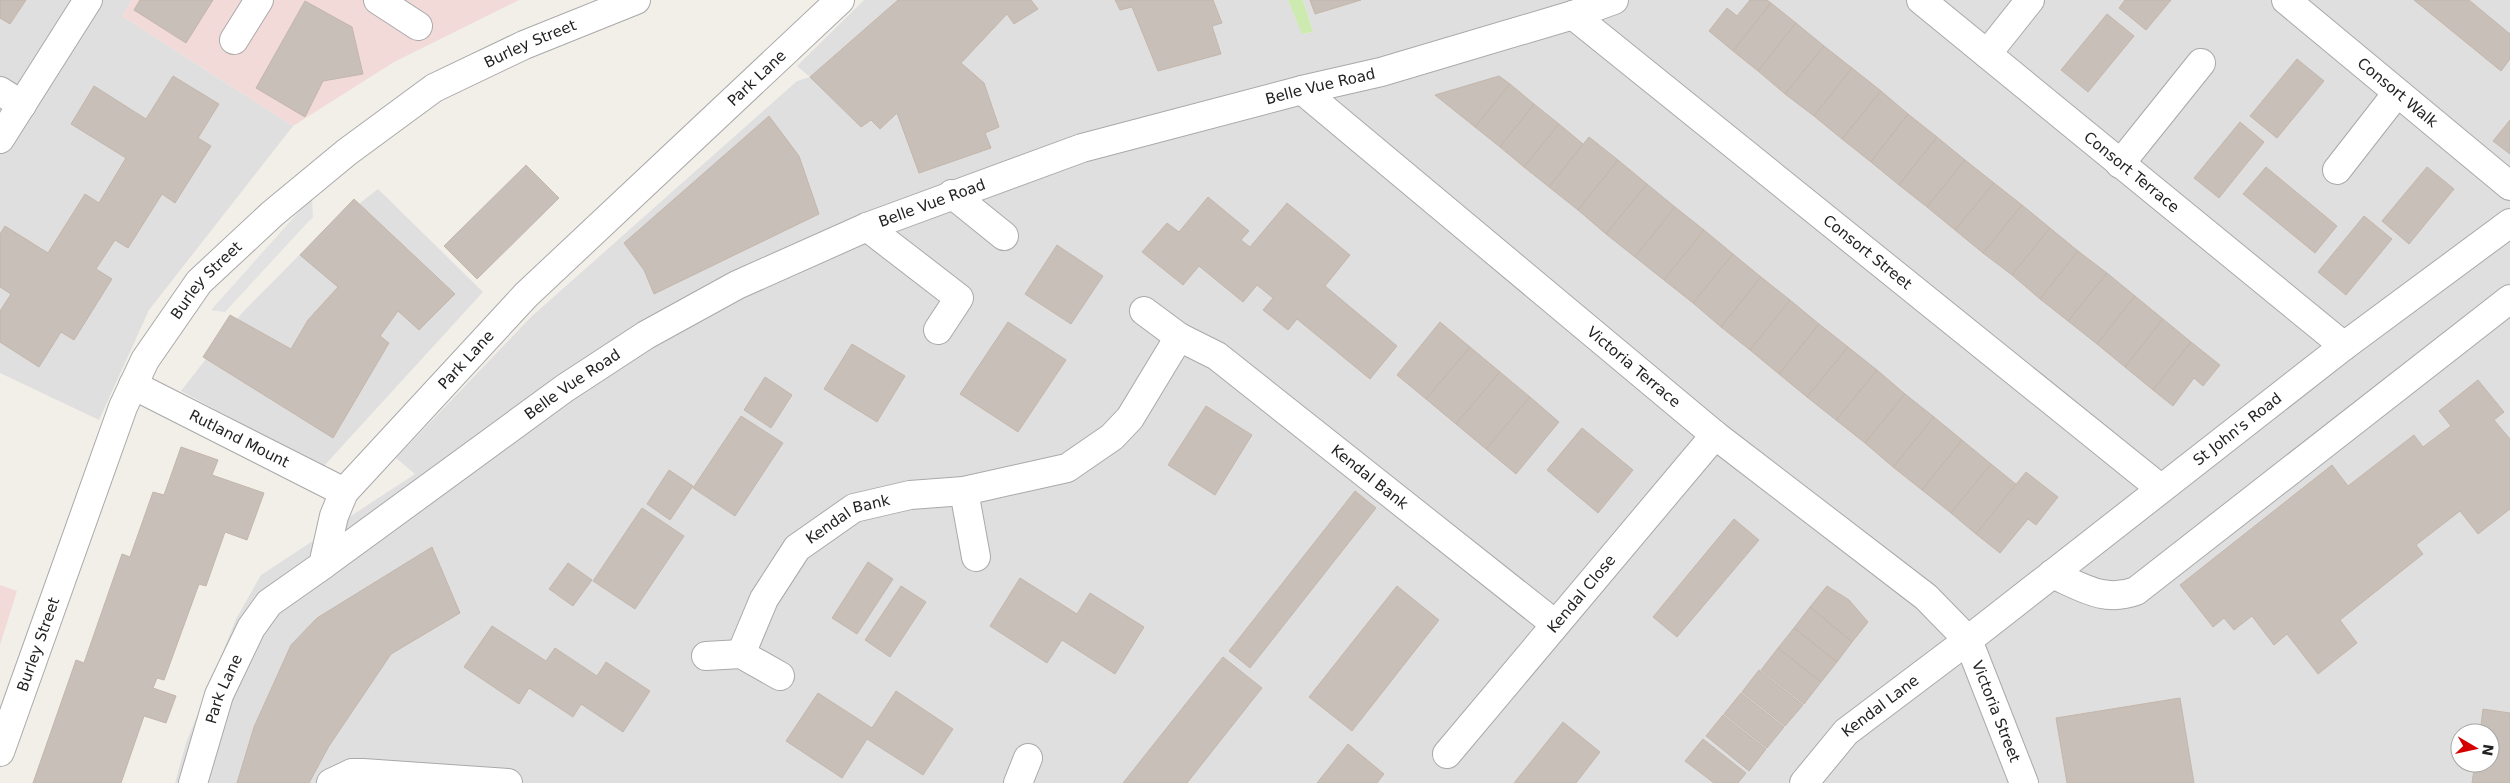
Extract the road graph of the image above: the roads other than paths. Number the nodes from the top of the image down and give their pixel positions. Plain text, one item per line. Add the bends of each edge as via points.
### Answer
1 (88, 0) edge
2 (259, 0) edge
3 (378, 0) edge
4 (636, 0) edge
5 (840, 0) edge
6 (1614, 0) edge
7 (1921, 0) edge
8 (2030, 0) edge
9 (2302, 5) edge
10 (581, 11) edge
11 (1573, 15) junction
12 (418, 26) dead end
13 (234, 40) dead end
14 (1987, 54) junction
15 (2201, 63) dead end
16 (1302, 90) junction
17 (2397, 93) junction
18 (11, 98) edge
19 (0, 139) edge
20 (2120, 164) junction
21 (2337, 170) dead end
22 (2510, 186) edge
23 (952, 194) junction
24 (2510, 223) edge
25 (867, 226) junction
26 (1004, 236) dead end
27 (2510, 298) edge
28 (1144, 311) dead end
29 (938, 330) dead end
30 (1179, 337) junction
31 (2344, 346) junction
32 (133, 385) junction
33 (1715, 435) junction
34 (2160, 488) junction
35 (964, 491) junction
36 (344, 492) junction
37 (976, 557) dead end
38 (323, 565) junction
39 (2052, 574) junction
40 (1555, 624) junction
41 (1968, 640) junction
42 (741, 654) junction
43 (706, 656) dead end
44 (780, 676) dead end
45 (0, 752) edge
46 (1447, 754) dead end
47 (193, 783) edge
48 (330, 783) edge
49 (508, 783) edge
50 (1804, 783) edge
51 (2024, 783) edge

1 - 18 street
2 - 13 street
3 - 12 street
4 - 10 street, Burley Street
5 - 36 street, Park Lane via 526,294
6 - 11 street, Belle Vue Road
7 - 14 street, Consort Terrace
8 - 14 street
9 - 17 street, Consort Walk
10 - 32 street, Burley Street via 434,88 347,152 272,214 198,282 149,354
11 - 16 street, Belle Vue Road via 1381,72
11 - 34 street, Consort Street
14 - 20 street, Consort Terrace
15 - 20 street
16 - 23 street, Belle Vue Road via 1082,148
16 - 33 street, Victoria Terrace
17 - 21 street
17 - 22 street, Consort Walk
18 - 19 street
20 - 31 street, Consort Terrace
23 - 25 street, Belle Vue Road
23 - 26 street
24 - 31 street, St John's Road
25 - 29 street via 959,298
25 - 38 street, Belle Vue Road via 737,285 646,336 566,388
27 - 39 street via 2136,591 2122,596 2103,596
28 - 30 street, Kendal Bank
30 - 35 street, Kendal Bank via 1130,418 1090,454 1067,468
30 - 40 street, Kendal Bank via 1217,356
31 - 34 street, St John's Road
32 - 36 street, Rutland Mount
32 - 45 street, Burley Street
33 - 40 street, Kendal Close
33 - 41 street, Victoria Terrace via 1926,597
34 - 39 street, St John's Road
35 - 37 street
35 - 42 street, Kendal Bank via 910,495 854,508 796,548 764,599
36 - 38 street, Park Lane via 334,516
38 - 47 street, Park Lane via 269,603 251,628 219,695
39 - 41 street, St John's Road
40 - 46 street, Kendal Close
41 - 50 street, Kendal Lane via 1846,732
41 - 51 street, Victoria Street
42 - 43 street
42 - 44 street
48 - 49 street via 352,773 363,773

